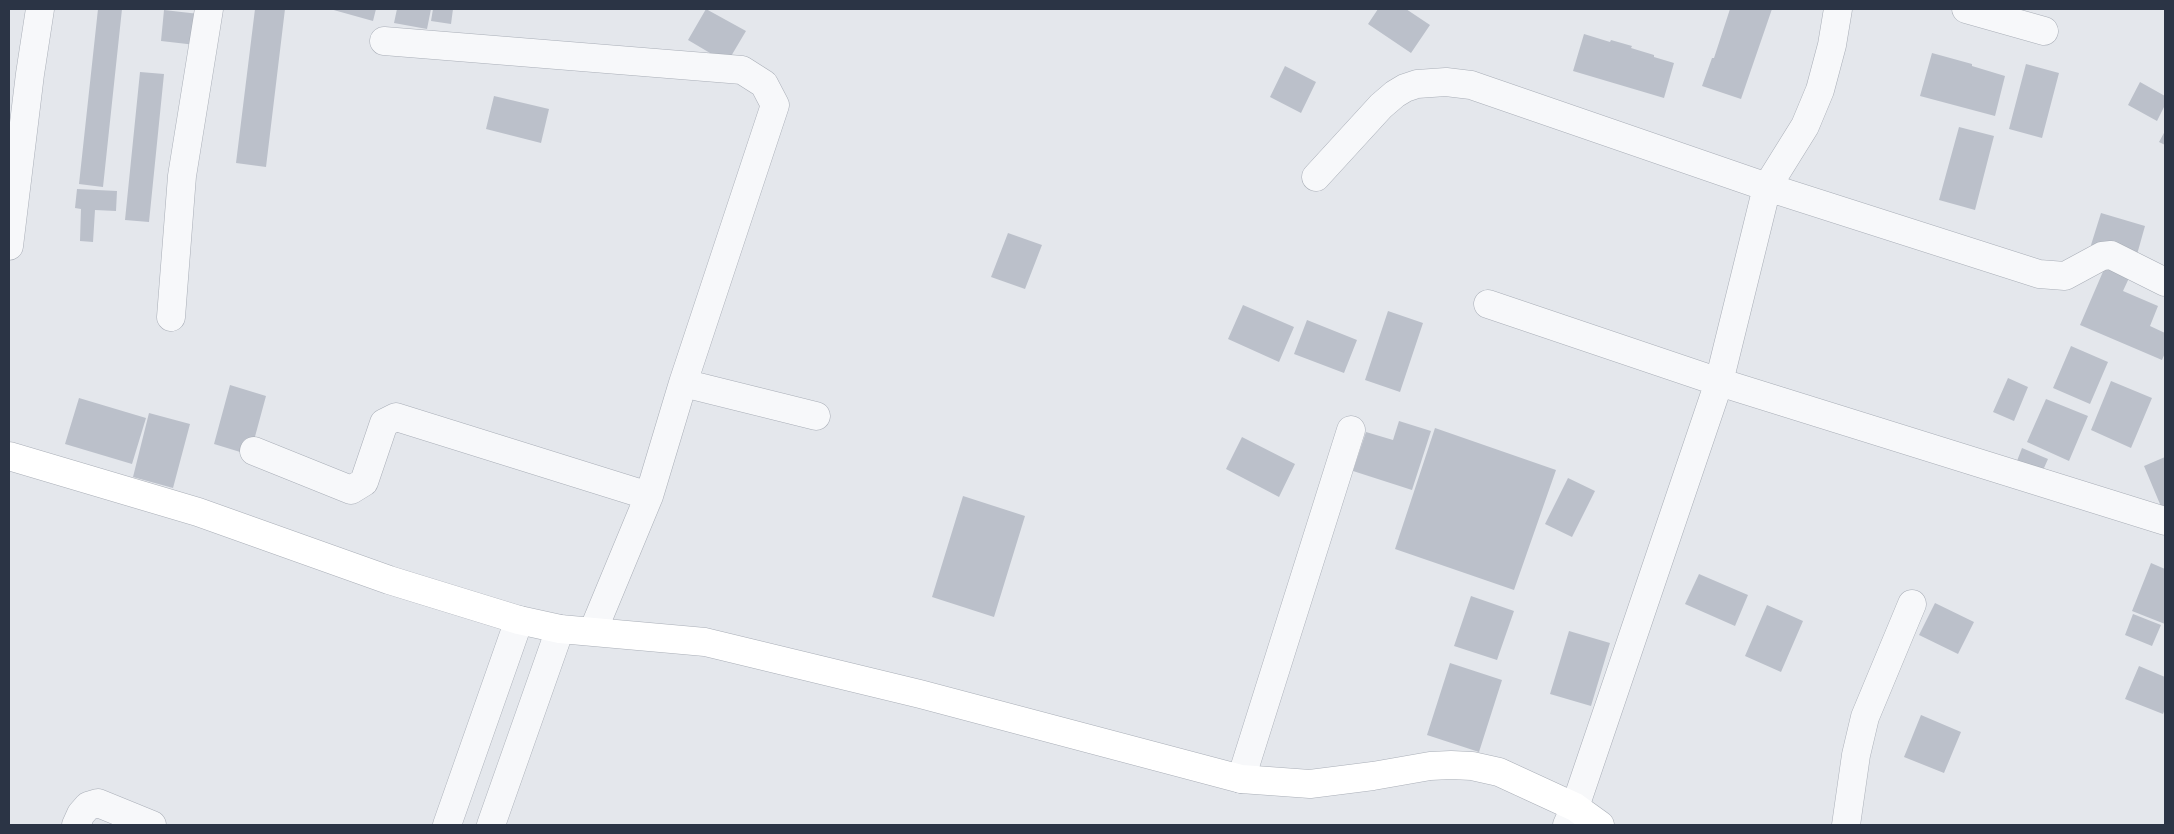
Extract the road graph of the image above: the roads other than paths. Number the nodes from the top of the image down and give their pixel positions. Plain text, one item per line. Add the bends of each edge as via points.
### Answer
1 (40, 9) edge
2 (209, 9) edge
3 (1838, 9) edge
4 (1966, 9) edge
5 (2044, 31) dead end
6 (384, 41) dead end
7 (19, 74) edge
8 (1316, 177) dead end
9 (1767, 186) junction
10 (9, 246) edge
11 (2165, 282) edge
12 (1488, 304) dead end
13 (171, 317) dead end
14 (1719, 382) junction
15 (683, 383) junction
16 (816, 416) dead end
17 (1351, 430) dead end
18 (254, 451) dead end
19 (9, 456) edge
20 (649, 496) junction
21 (2165, 521) edge
22 (1912, 604) dead end
23 (519, 620) junction
24 (560, 628) junction
25 (593, 631) junction
26 (1240, 779) junction
27 (1571, 816) edge
28 (76, 825) edge
29 (152, 825) edge
30 (447, 825) edge
31 (491, 825) edge
32 (1600, 825) edge
33 (1846, 825) edge

1 - 7 street
2 - 13 street via 182,176
3 - 9 street via 1820,90 1805,126
4 - 5 street
6 - 15 street via 742,70 764,84 776,105
7 - 10 street
8 - 9 street via 1395,94 1417,84 1446,82 1471,85
9 - 11 street via 2039,274 2065,276 2110,255
9 - 14 street
12 - 14 street
14 - 21 street
14 - 27 street
15 - 16 street
15 - 20 street
17 - 26 street
18 - 20 street via 351,490 364,482 384,422 396,417
19 - 23 street via 198,512 389,580
20 - 25 street
22 - 33 street via 1865,717
23 - 24 street
23 - 30 street
24 - 25 street
24 - 31 street
25 - 26 street via 705,642 920,694
26 - 27 street via 1310,784 1430,766 1472,766 1498,772
27 - 32 street
28 - 29 street via 88,806 98,803

